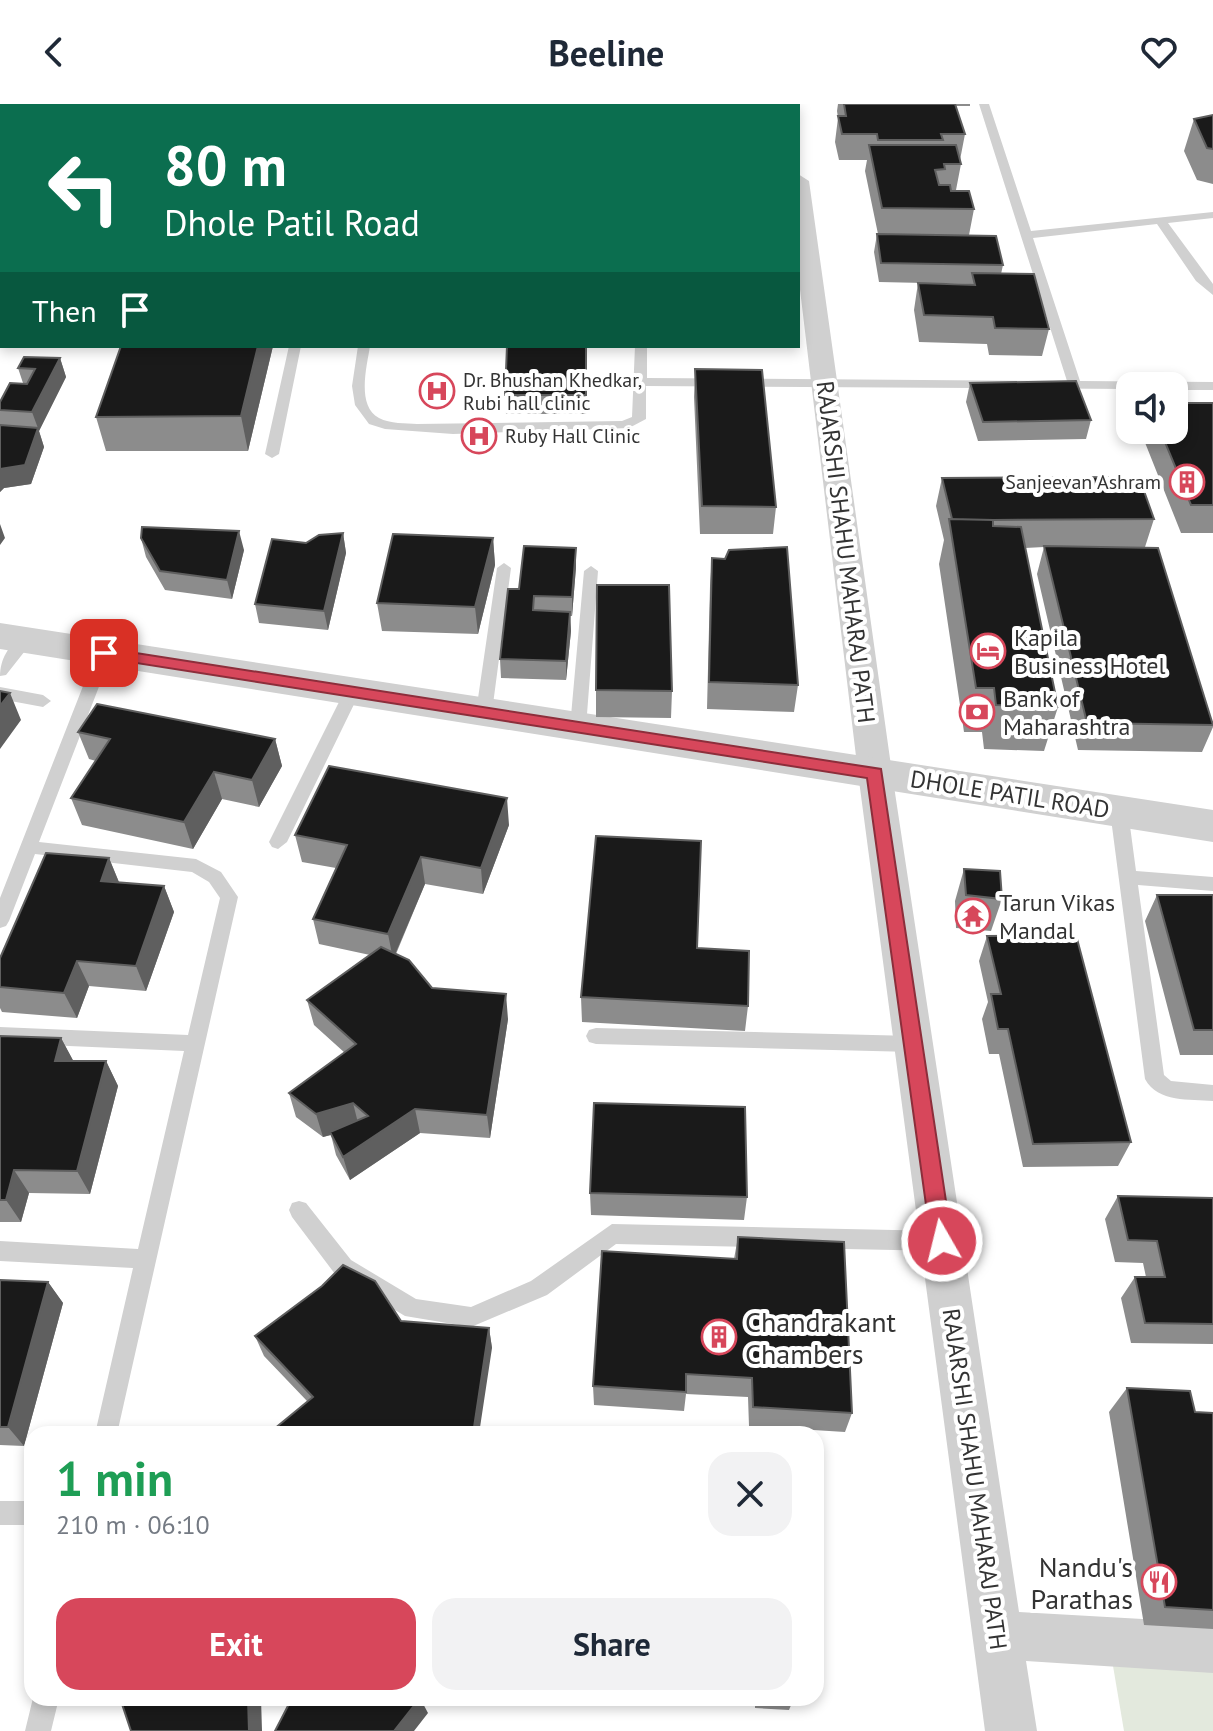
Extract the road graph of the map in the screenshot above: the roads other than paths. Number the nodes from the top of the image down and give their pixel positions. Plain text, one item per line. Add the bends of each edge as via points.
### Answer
1 (984, 104) edge
2 (800, 196) edge
3 (1213, 215) edge
4 (1161, 222) junction
5 (1026, 235) junction
6 (1213, 291) edge
7 (295, 348) edge
8 (364, 348) edge
9 (641, 348) edge
10 (824, 381) junction
11 (642, 382) junction
12 (1074, 383) junction
13 (1213, 386) edge
14 (272, 454) dead end
15 (504, 568) dead end
16 (591, 571) dead end
17 (8, 650) edge
18 (104, 653) junction
19 (352, 692) junction
20 (0, 693) edge
21 (43, 701) dead end
22 (484, 712) junction
23 (578, 727) junction
24 (875, 773) junction
25 (1119, 811) junction
26 (1213, 826) edge
27 (278, 842) dead end
28 (29, 847) junction
29 (1129, 877) junction
30 (1213, 884) edge
31 (0, 921) edge
32 (0, 1035) edge
33 (596, 1036) dead end
34 (196, 1043) junction
35 (913, 1044) junction
36 (1213, 1093) edge
37 (299, 1210) dead end
38 (942, 1241) junction
39 (0, 1251) edge
40 (146, 1259) junction
41 (108, 1426) edge
42 (0, 1513) edge
43 (24, 1513) edge
44 (998, 1635) junction
45 (1213, 1648) edge
46 (44, 1706) edge
47 (38, 1731) edge
48 (1011, 1731) edge

1 - 5 lane
2 - 10 street, RAJARSHI SHAHU MAHARAJ PATH
3 - 4 lane
4 - 5 lane
4 - 6 lane
5 - 12 lane
7 - 14 lane
8 - 11 lane via 358,393 364,410 375,422 420,429 624,425 639,419
9 - 11 lane
10 - 11 lane
10 - 12 lane
10 - 24 street, RAJARSHI SHAHU MAHARAJ PATH
12 - 13 lane
15 - 22 lane
16 - 23 lane
17 - 18 street, DHOLE PATIL ROAD
18 - 19 street, DHOLE PATIL ROAD
18 - 28 lane
19 - 22 street, DHOLE PATIL ROAD
19 - 27 lane
20 - 21 lane
22 - 23 street, DHOLE PATIL ROAD
23 - 24 street, DHOLE PATIL ROAD
24 - 25 street, DHOLE PATIL ROAD
24 - 35 street, RAJARSHI SHAHU MAHARAJ PATH
25 - 26 street, DHOLE PATIL ROAD
25 - 29 lane
28 - 31 lane
28 - 34 lane via 196,866 215,877 229,897
29 - 30 lane
29 - 36 lane via 1155,1079 1167,1089
32 - 34 lane
33 - 35 lane
34 - 40 lane
35 - 38 street, RAJARSHI SHAHU MAHARAJ PATH
37 - 38 lane via 343,1267 413,1309 471,1317 539,1288 612,1234
38 - 44 street, RAJARSHI SHAHU MAHARAJ PATH
39 - 40 lane
40 - 41 lane
42 - 43 lane
44 - 45 street
44 - 48 street, RAJARSHI SHAHU MAHARAJ PATH
46 - 47 lane

